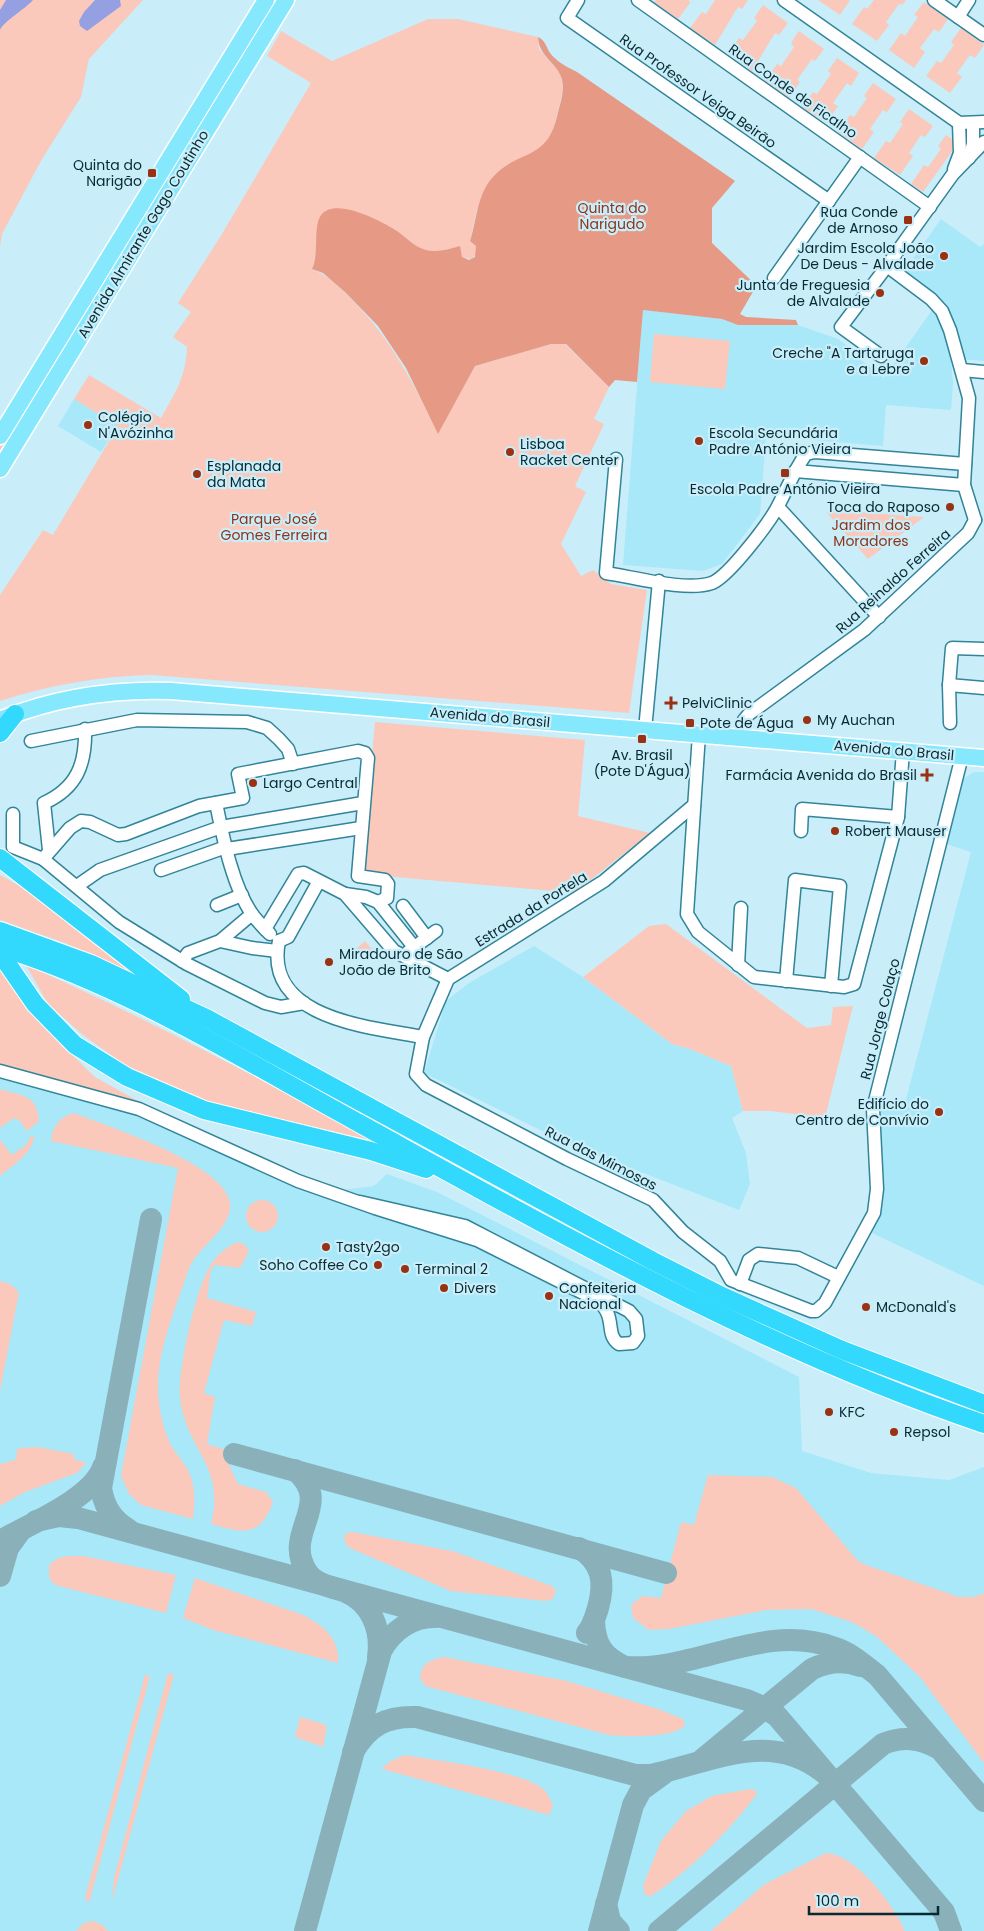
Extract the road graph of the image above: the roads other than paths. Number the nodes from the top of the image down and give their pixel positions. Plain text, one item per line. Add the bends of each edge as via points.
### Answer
1 (266, 0) edge
2 (286, 0) edge
3 (578, 0) edge
4 (638, 0) edge
5 (784, 0) edge
6 (934, 0) edge
7 (969, 0) edge
8 (958, 16) junction
9 (984, 35) edge
10 (959, 123) junction
11 (978, 123) edge
12 (984, 142) edge
13 (860, 157) junction
14 (969, 158) junction
15 (953, 174) junction
16 (155, 181) junction
17 (170, 190) junction
18 (146, 197) junction
19 (829, 201) junction
20 (160, 206) junction
21 (930, 207) junction
22 (887, 266) junction
23 (774, 278) dead end
24 (881, 356) dead end
25 (962, 370) junction
26 (984, 372) edge
27 (0, 436) edge
28 (616, 459) dead end
29 (965, 464) junction
30 (0, 469) edge
31 (795, 471) junction
32 (964, 485) junction
33 (778, 506) junction
34 (980, 520) edge
35 (659, 581) junction
36 (879, 617) junction
37 (984, 649) edge
38 (949, 684) junction
39 (984, 688) edge
40 (8, 717) edge
41 (950, 723) dead end
42 (85, 729) junction
43 (645, 730) junction
44 (0, 733) edge
45 (700, 734) junction
46 (740, 738) junction
47 (31, 741) dead end
48 (903, 751) junction
49 (962, 756) junction
50 (984, 758) edge
51 (293, 764) junction
52 (216, 802) junction
53 (363, 803) junction
54 (694, 805) junction
55 (13, 814) dead end
56 (898, 817) junction
57 (221, 827) junction
58 (361, 828) junction
59 (801, 831) dead end
60 (226, 848) junction
61 (46, 854) junction
62 (0, 858) edge
63 (0, 868) edge
64 (162, 870) dead end
65 (319, 881) junction
66 (77, 886) junction
67 (43, 892) junction
68 (345, 894) junction
69 (242, 895) junction
70 (378, 902) junction
71 (216, 905) dead end
72 (403, 906) dead end
73 (741, 908) dead end
74 (252, 914) junction
75 (266, 929) junction
76 (7, 934) edge
77 (220, 941) junction
78 (278, 946) junction
79 (0, 947) edge
80 (414, 947) junction
81 (402, 956) junction
82 (4, 959) edge
83 (182, 961) junction
84 (738, 965) junction
85 (448, 979) junction
86 (786, 981) junction
87 (831, 986) junction
88 (304, 1003) junction
89 (208, 1019) junction
90 (424, 1037) junction
91 (0, 1070) edge
92 (466, 1182) junction
93 (360, 1202) junction
94 (838, 1277) junction
95 (740, 1284) junction
96 (820, 1310) joint
97 (638, 1326) junction
98 (612, 1329) junction
99 (984, 1404) edge
100 (984, 1424) edge

1 - 16 main road, Avenida Almirante Gago Coutinho
2 - 17 main road, Avenida Almirante Gago Coutinho
3 - 19 street, Rua Professor Veiga Beirão via 567,18
4 - 13 street, Rua Conde de Ficalho
5 - 10 street
6 - 8 street
7 - 8 street
8 - 9 street
10 - 11 street
10 - 15 street via 960,153
11 - 14 street
12 - 14 street
13 - 19 street
13 - 21 street, Rua Conde de Ficalho
14 - 15 street
15 - 21 street
16 - 17 main road
16 - 18 main road, Avenida Almirante Gago Coutinho
17 - 20 main road, Avenida Almirante Gago Coutinho
18 - 20 main road
18 - 27 main road, Avenida Almirante Gago Coutinho
19 - 23 street
20 - 30 main road, Avenida Almirante Gago Coutinho
21 - 22 street
22 - 24 street via 841,327
22 - 25 street via 942,311
25 - 26 street
25 - 29 street via 969,398
28 - 35 street via 606,573
29 - 31 street via 815,452 806,454
29 - 32 street
31 - 32 street
31 - 33 street
32 - 34 street
33 - 35 street via 744,555 713,582 691,585
33 - 36 street
34 - 36 street, Rua Reinaldo Ferreira
35 - 43 street
36 - 46 street, Rua Reinaldo Ferreira via 761,704 744,720
37 - 38 street via 952,648
38 - 39 street
38 - 41 street
40 - 43 main road, Avenida do Brasil via 73,697 152,690
40 - 44 highway
42 - 47 street
42 - 51 street via 155,719 247,722 266,728 279,739
42 - 61 street via 86,747 76,778 58,797 44,804
43 - 45 main road, Avenida do Brasil
45 - 46 main road, Avenida do Brasil
45 - 54 street
46 - 48 main road, Avenida do Brasil
48 - 49 main road, Avenida do Brasil
48 - 56 street
49 - 50 main road, Avenida do Brasil
49 - 94 street, Rua Jorge Colaço via 873,1109 878,1189 874,1213
51 - 52 street via 238,774 243,798
51 - 53 street via 358,752 367,756
52 - 57 street
52 - 61 street via 122,835 80,821
53 - 57 street
53 - 58 street
54 - 84 street via 687,914 698,932
54 - 85 street, Estrada da Portela via 604,881
55 - 61 street via 13,847
56 - 59 street via 802,809
56 - 87 street via 854,984
57 - 60 street
57 - 66 street via 100,870
58 - 60 street
58 - 70 street via 358,876 385,880 388,884 387,898
60 - 64 street
60 - 69 street
61 - 66 street
62 - 67 highway
63 - 67 highway
65 - 68 street
65 - 75 street via 300,873
65 - 78 street via 288,937
66 - 83 street via 119,922
67 - 89 highway
68 - 70 street
68 - 81 street via 386,943
69 - 71 street
69 - 74 street
70 - 80 street
72 - 80 street via 432,934
73 - 84 street
74 - 75 street
74 - 77 street
75 - 78 street
76 - 89 highway via 91,964
77 - 78 street via 252,948
77 - 83 street via 188,953
78 - 88 street via 276,960 280,977 292,994
79 - 82 highway
79 - 92 highway via 91,981 156,1013
80 - 81 street
81 - 85 street
82 - 92 highway via 35,1004 74,1045 127,1077 204,1110 371,1152
83 - 88 street via 265,1003 281,1007
84 - 86 street via 754,977
85 - 90 street
86 - 87 street
86 - 87 street via 795,880 840,886
88 - 90 street via 358,1026
89 - 99 highway via 722,1296 842,1350
90 - 95 street, Rua das Mimosas via 416,1074 426,1085 653,1200 683,1232 720,1261 727,1276
91 - 93 street via 138,1109 298,1181
92 - 100 highway via 637,1273 773,1340 834,1367
93 - 97 street via 465,1226 623,1307 634,1315
93 - 98 street via 477,1240 588,1295 608,1312
94 - 95 street via 798,1258 758,1254 750,1260
94 - 96 street, Rua Jorge Colaço
95 - 96 street, Rua das Mimosas via 811,1311
97 - 98 street via 623,1318
97 - 98 street via 638,1336 628,1345 616,1342

